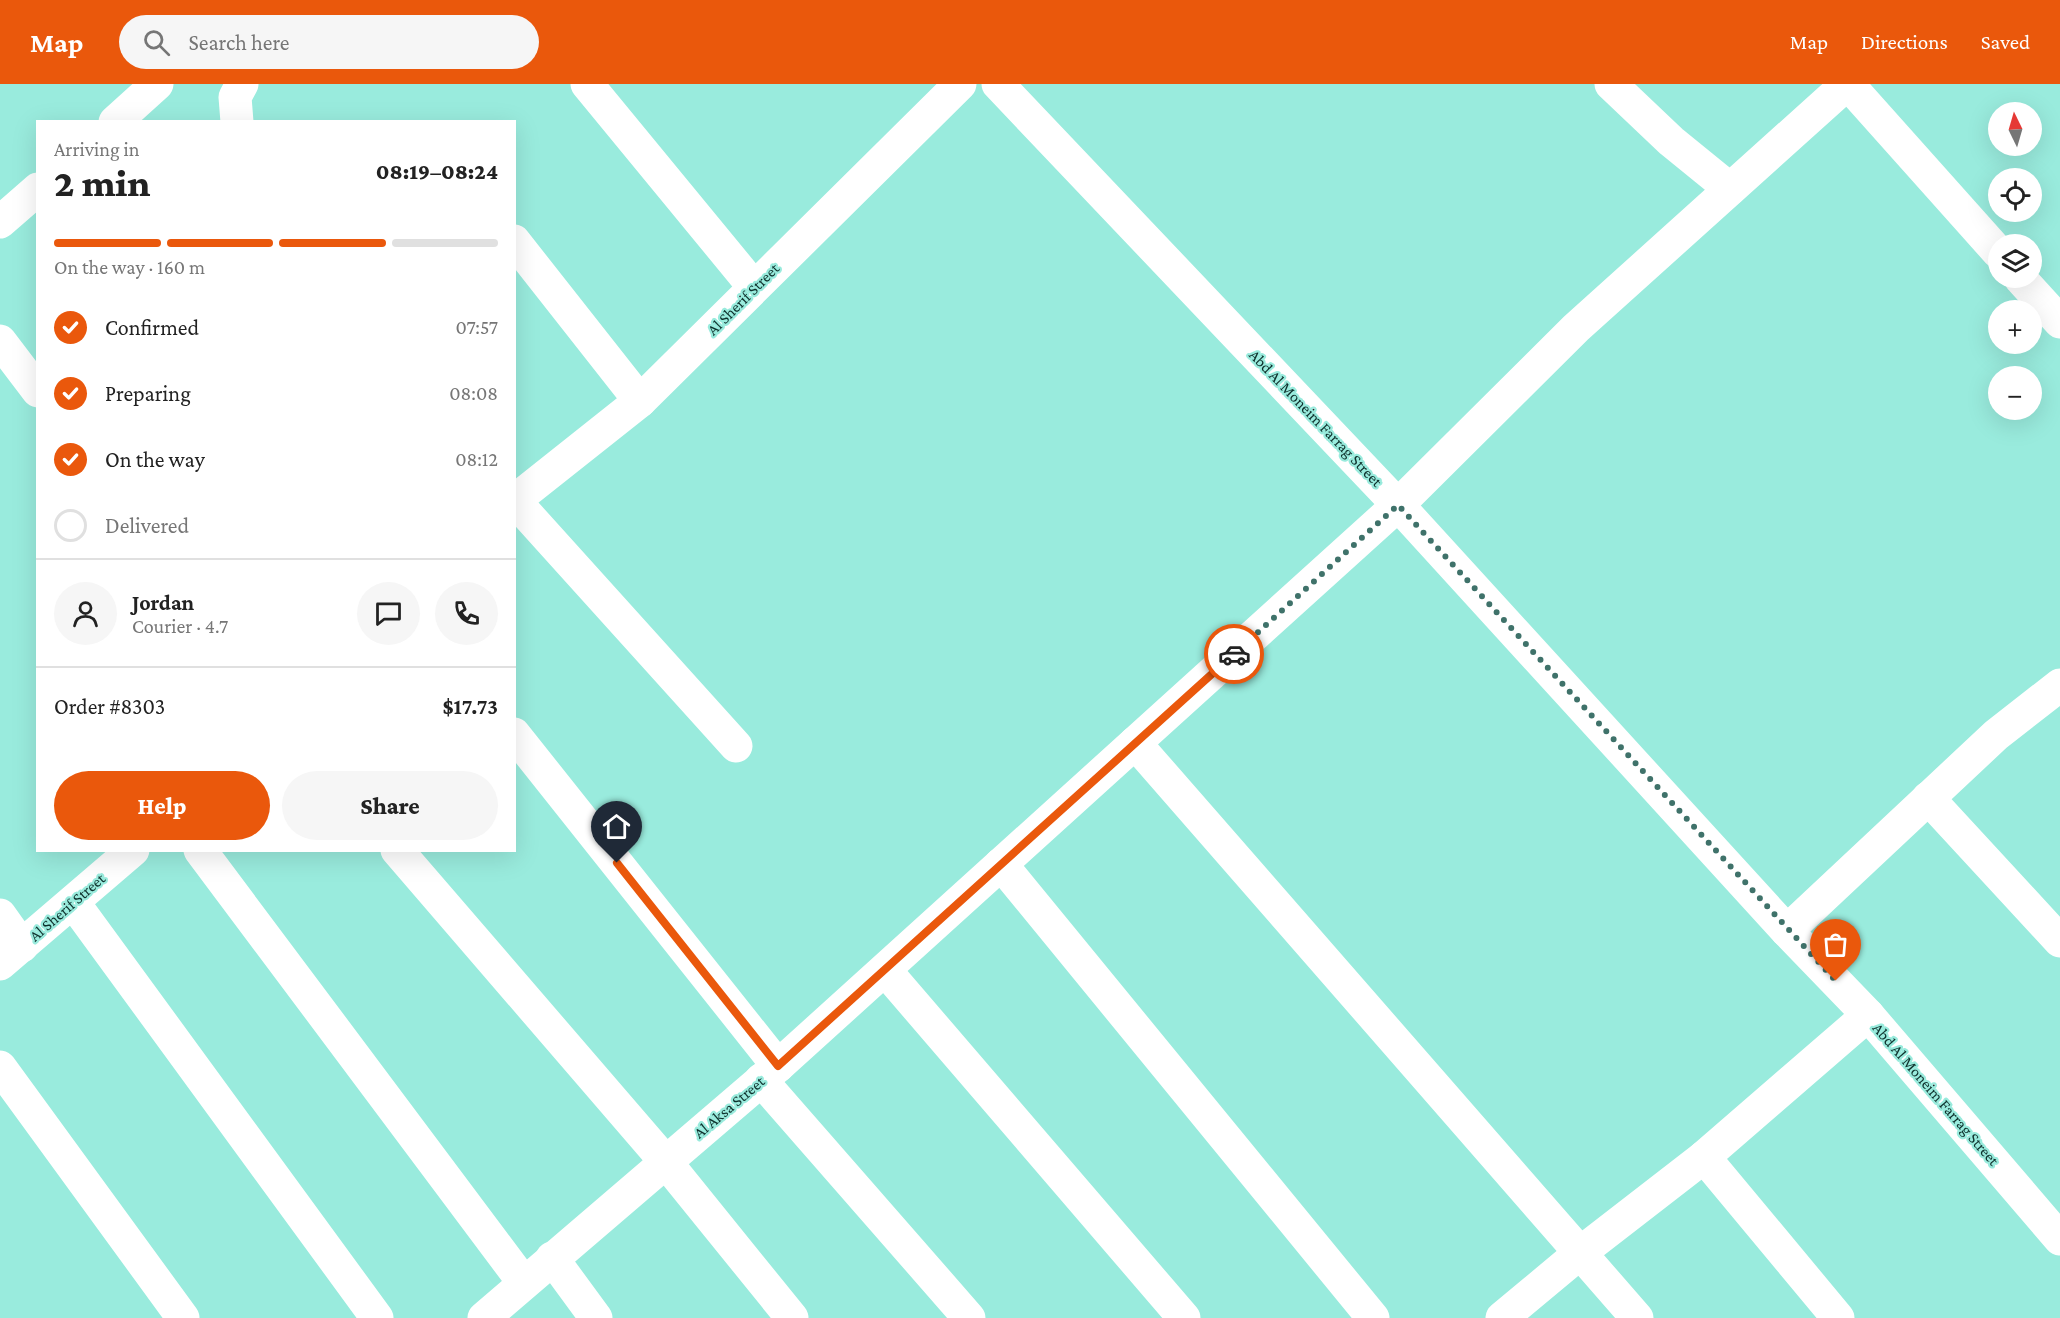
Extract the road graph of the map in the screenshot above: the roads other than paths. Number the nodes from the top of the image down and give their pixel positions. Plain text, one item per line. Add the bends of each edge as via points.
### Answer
1 (157, 84) edge
2 (242, 84) edge
3 (587, 84) edge
4 (960, 84) edge
5 (998, 84) edge
6 (1611, 84) edge
7 (1847, 84) edge
8 (117, 120) edge
9 (237, 120) edge
10 (1730, 189) junction
11 (36, 191) edge
12 (0, 222) edge
13 (1988, 241) edge
14 (516, 244) edge
15 (754, 287) junction
16 (2029, 288) edge
17 (2060, 322) edge
18 (0, 341) edge
19 (36, 388) edge
20 (640, 400) junction
21 (516, 499) edge
22 (516, 501) edge
23 (1398, 505) junction
24 (2060, 685) edge
25 (516, 737) edge
26 (1135, 743) junction
27 (736, 746) dead end
28 (1928, 798) junction
29 (131, 852) edge
30 (201, 852) edge
31 (399, 852) edge
32 (1001, 864) junction
33 (73, 902) junction
34 (0, 915) edge
35 (1787, 931) junction
36 (2060, 941) edge
37 (11, 955) edge
38 (885, 970) junction
39 (1868, 1015) junction
40 (0, 1067) edge
41 (769, 1073) junction
42 (1704, 1157) junction
43 (665, 1161) junction
44 (2060, 1239) edge
45 (1580, 1253) junction
46 (552, 1258) junction
47 (524, 1283) junction
48 (183, 1318) edge
49 (376, 1318) edge
50 (484, 1318) edge
51 (596, 1318) edge
52 (792, 1318) edge
53 (969, 1318) edge
54 (1184, 1318) edge
55 (1373, 1318) edge
56 (1502, 1318) edge
57 (1637, 1318) edge
58 (1838, 1318) edge

1 - 8 street
2 - 9 street via 235,97
3 - 15 street
4 - 15 street, Al Sherif Street
5 - 23 street, Abd Al Moneim Farrag Street
6 - 10 street via 1671,141
7 - 10 street, Al Aksa Street
7 - 13 street
10 - 23 street, Al Aksa Street via 1576,328
11 - 12 street
14 - 20 street
15 - 20 street, Al Sherif Street
16 - 17 street
18 - 19 street
20 - 21 street, Al Sherif Street
22 - 27 street
23 - 26 street, Al Aksa Street
23 - 35 street, Abd Al Moneim Farrag Street
24 - 28 street via 1996,735
25 - 41 street
26 - 32 street, Al Aksa Street
26 - 45 street
28 - 35 street
28 - 36 street
29 - 33 street, Al Sherif Street
30 - 47 street
31 - 43 street
32 - 38 street, Al Aksa Street
32 - 55 street
33 - 37 street, Al Sherif Street
33 - 49 street
34 - 37 street
35 - 39 street, Abd Al Moneim Farrag Street
38 - 41 street, Al Aksa Street
38 - 54 street
39 - 42 street
39 - 44 street, Abd Al Moneim Farrag Street
40 - 48 street
41 - 43 street, Al Aksa Street
41 - 53 street
42 - 45 street
42 - 58 street
43 - 46 street, Al Aksa Street
43 - 52 street
45 - 56 street
45 - 57 street
46 - 47 street, Al Aksa Street
46 - 51 street
47 - 50 street, Al Aksa Street

